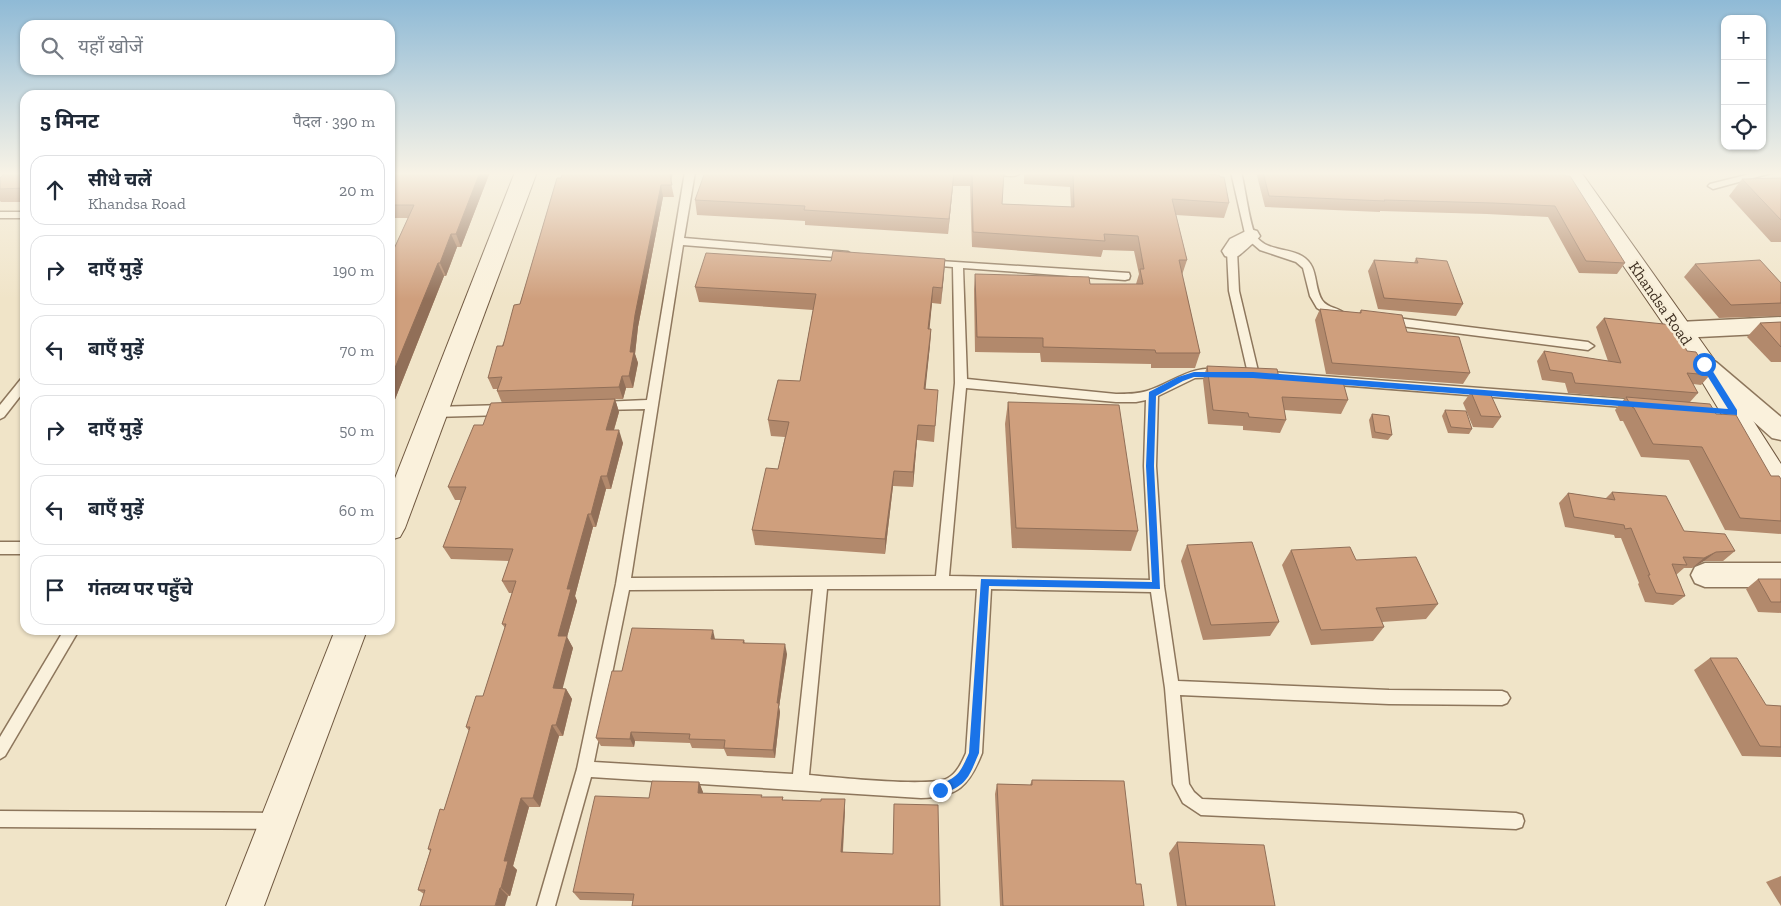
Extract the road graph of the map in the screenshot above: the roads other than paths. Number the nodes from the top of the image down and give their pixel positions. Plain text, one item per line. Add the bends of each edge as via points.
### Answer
1 (510, 214) edge
2 (683, 214) edge
3 (1243, 214) edge
4 (1599, 214) edge
5 (0, 215) edge
6 (20, 215) edge
7 (1250, 236) junction
8 (679, 241) junction
9 (1232, 251) joint
10 (858, 256) edge
11 (918, 261) edge
12 (958, 264) junction
13 (1125, 276) dead end
14 (1346, 316) edge
15 (1376, 320) edge
16 (1781, 325) edge
17 (1679, 330) junction
18 (1588, 346) dead end
19 (1704, 364) junction
20 (1243, 375) junction
21 (961, 383) junction
22 (20, 388) edge
23 (1152, 394) junction
24 (653, 404) junction
25 (1646, 405) edge
26 (593, 406) edge
27 (514, 409) edge
28 (434, 412) junction
29 (0, 414) edge
30 (1781, 431) edge
31 (1781, 488) edge
32 (395, 515) edge
33 (0, 548) edge
34 (20, 548) edge
35 (1705, 575) dead end
36 (1781, 575) edge
37 (821, 582) junction
38 (942, 582) junction
39 (984, 582) junction
40 (623, 584) junction
41 (1156, 586) junction
42 (69, 635) edge
43 (349, 635) edge
44 (1172, 688) junction
45 (1502, 698) dead end
46 (0, 751) edge
47 (585, 769) junction
48 (800, 783) junction
49 (0, 819) edge
50 (278, 821) junction
51 (1516, 821) dead end
52 (245, 906) edge
53 (546, 906) edge

1 - 28 street
2 - 8 lane
3 - 7 lane
4 - 17 street, Khandsa Road
5 - 6 lane
7 - 9 street
7 - 14 lane via 1261,249 1293,255 1301,260 1308,266 1317,303 1327,312
8 - 10 lane
8 - 24 lane
9 - 20 lane
11 - 12 lane
12 - 13 lane
12 - 21 lane
15 - 18 lane
16 - 17 street
17 - 19 street, Khandsa Road
19 - 30 street
19 - 31 street, Khandsa Road via 1724,412
20 - 23 lane via 1194,374
20 - 25 lane
21 - 23 lane via 1116,398
21 - 38 lane
22 - 29 lane
23 - 41 lane via 1150,466
24 - 26 lane
24 - 40 lane
27 - 28 lane
28 - 32 street
33 - 34 lane
35 - 36 street
37 - 38 lane
37 - 40 lane
37 - 48 lane
38 - 39 lane
39 - 41 lane
39 - 48 lane via 974,753 965,774 955,784 940,790
40 - 47 lane
41 - 44 lane
42 - 46 lane
43 - 50 street
44 - 45 lane
44 - 51 lane via 1181,784 1184,793 1201,808
47 - 48 lane
47 - 53 lane
49 - 50 lane
50 - 52 street

